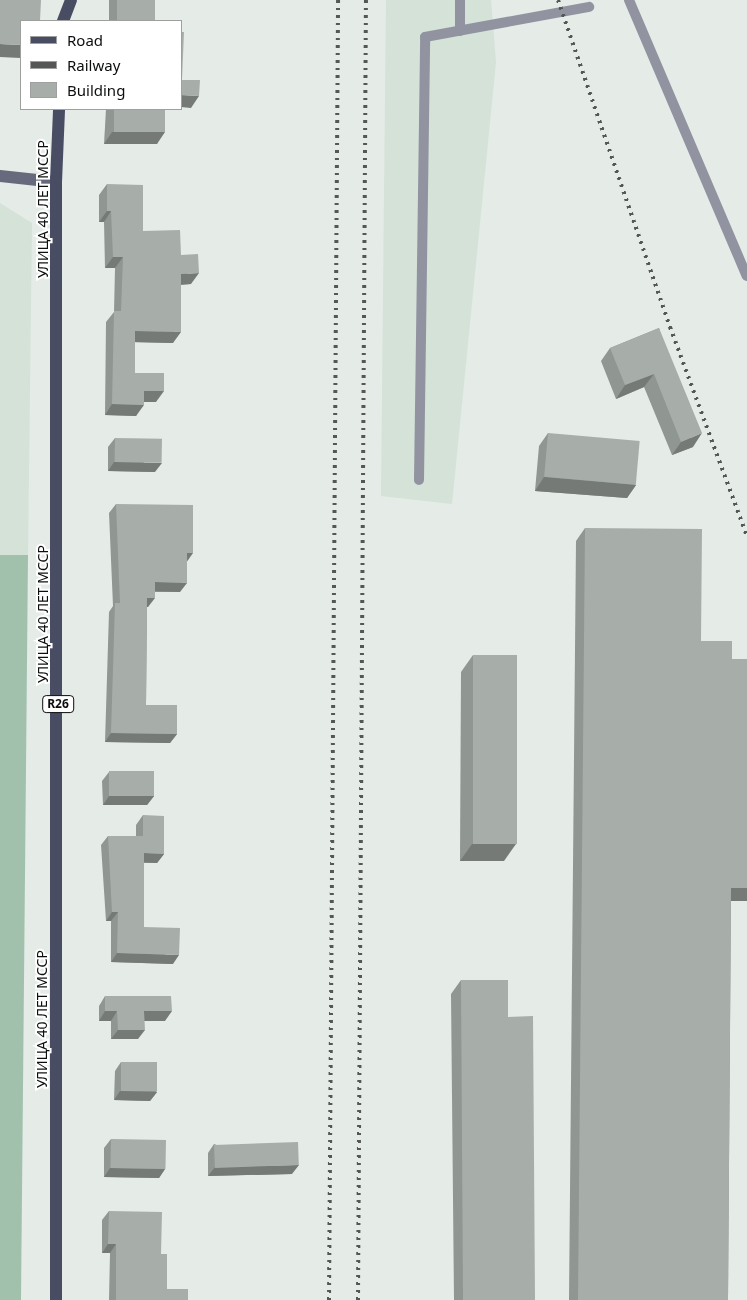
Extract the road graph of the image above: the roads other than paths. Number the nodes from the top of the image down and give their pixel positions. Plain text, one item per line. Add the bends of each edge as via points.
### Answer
1 (64, 0) edge
2 (71, 0) edge
3 (460, 0) edge
4 (629, 0) edge
5 (589, 7) dead end
6 (63, 20) edge
7 (63, 20) edge
8 (460, 31) junction
9 (59, 110) edge
10 (0, 176) edge
11 (56, 182) junction
12 (747, 276) edge
13 (419, 480) dead end
14 (56, 1300) edge

1 - 6 main road
2 - 7 main road
3 - 8 lane
4 - 12 lane
5 - 8 lane
8 - 13 lane via 426,37
9 - 11 main road, УЛИЦА 40 ЛЕТ МССР / R26
10 - 11 street
11 - 14 main road, УЛИЦА 40 ЛЕТ МССР / R26

